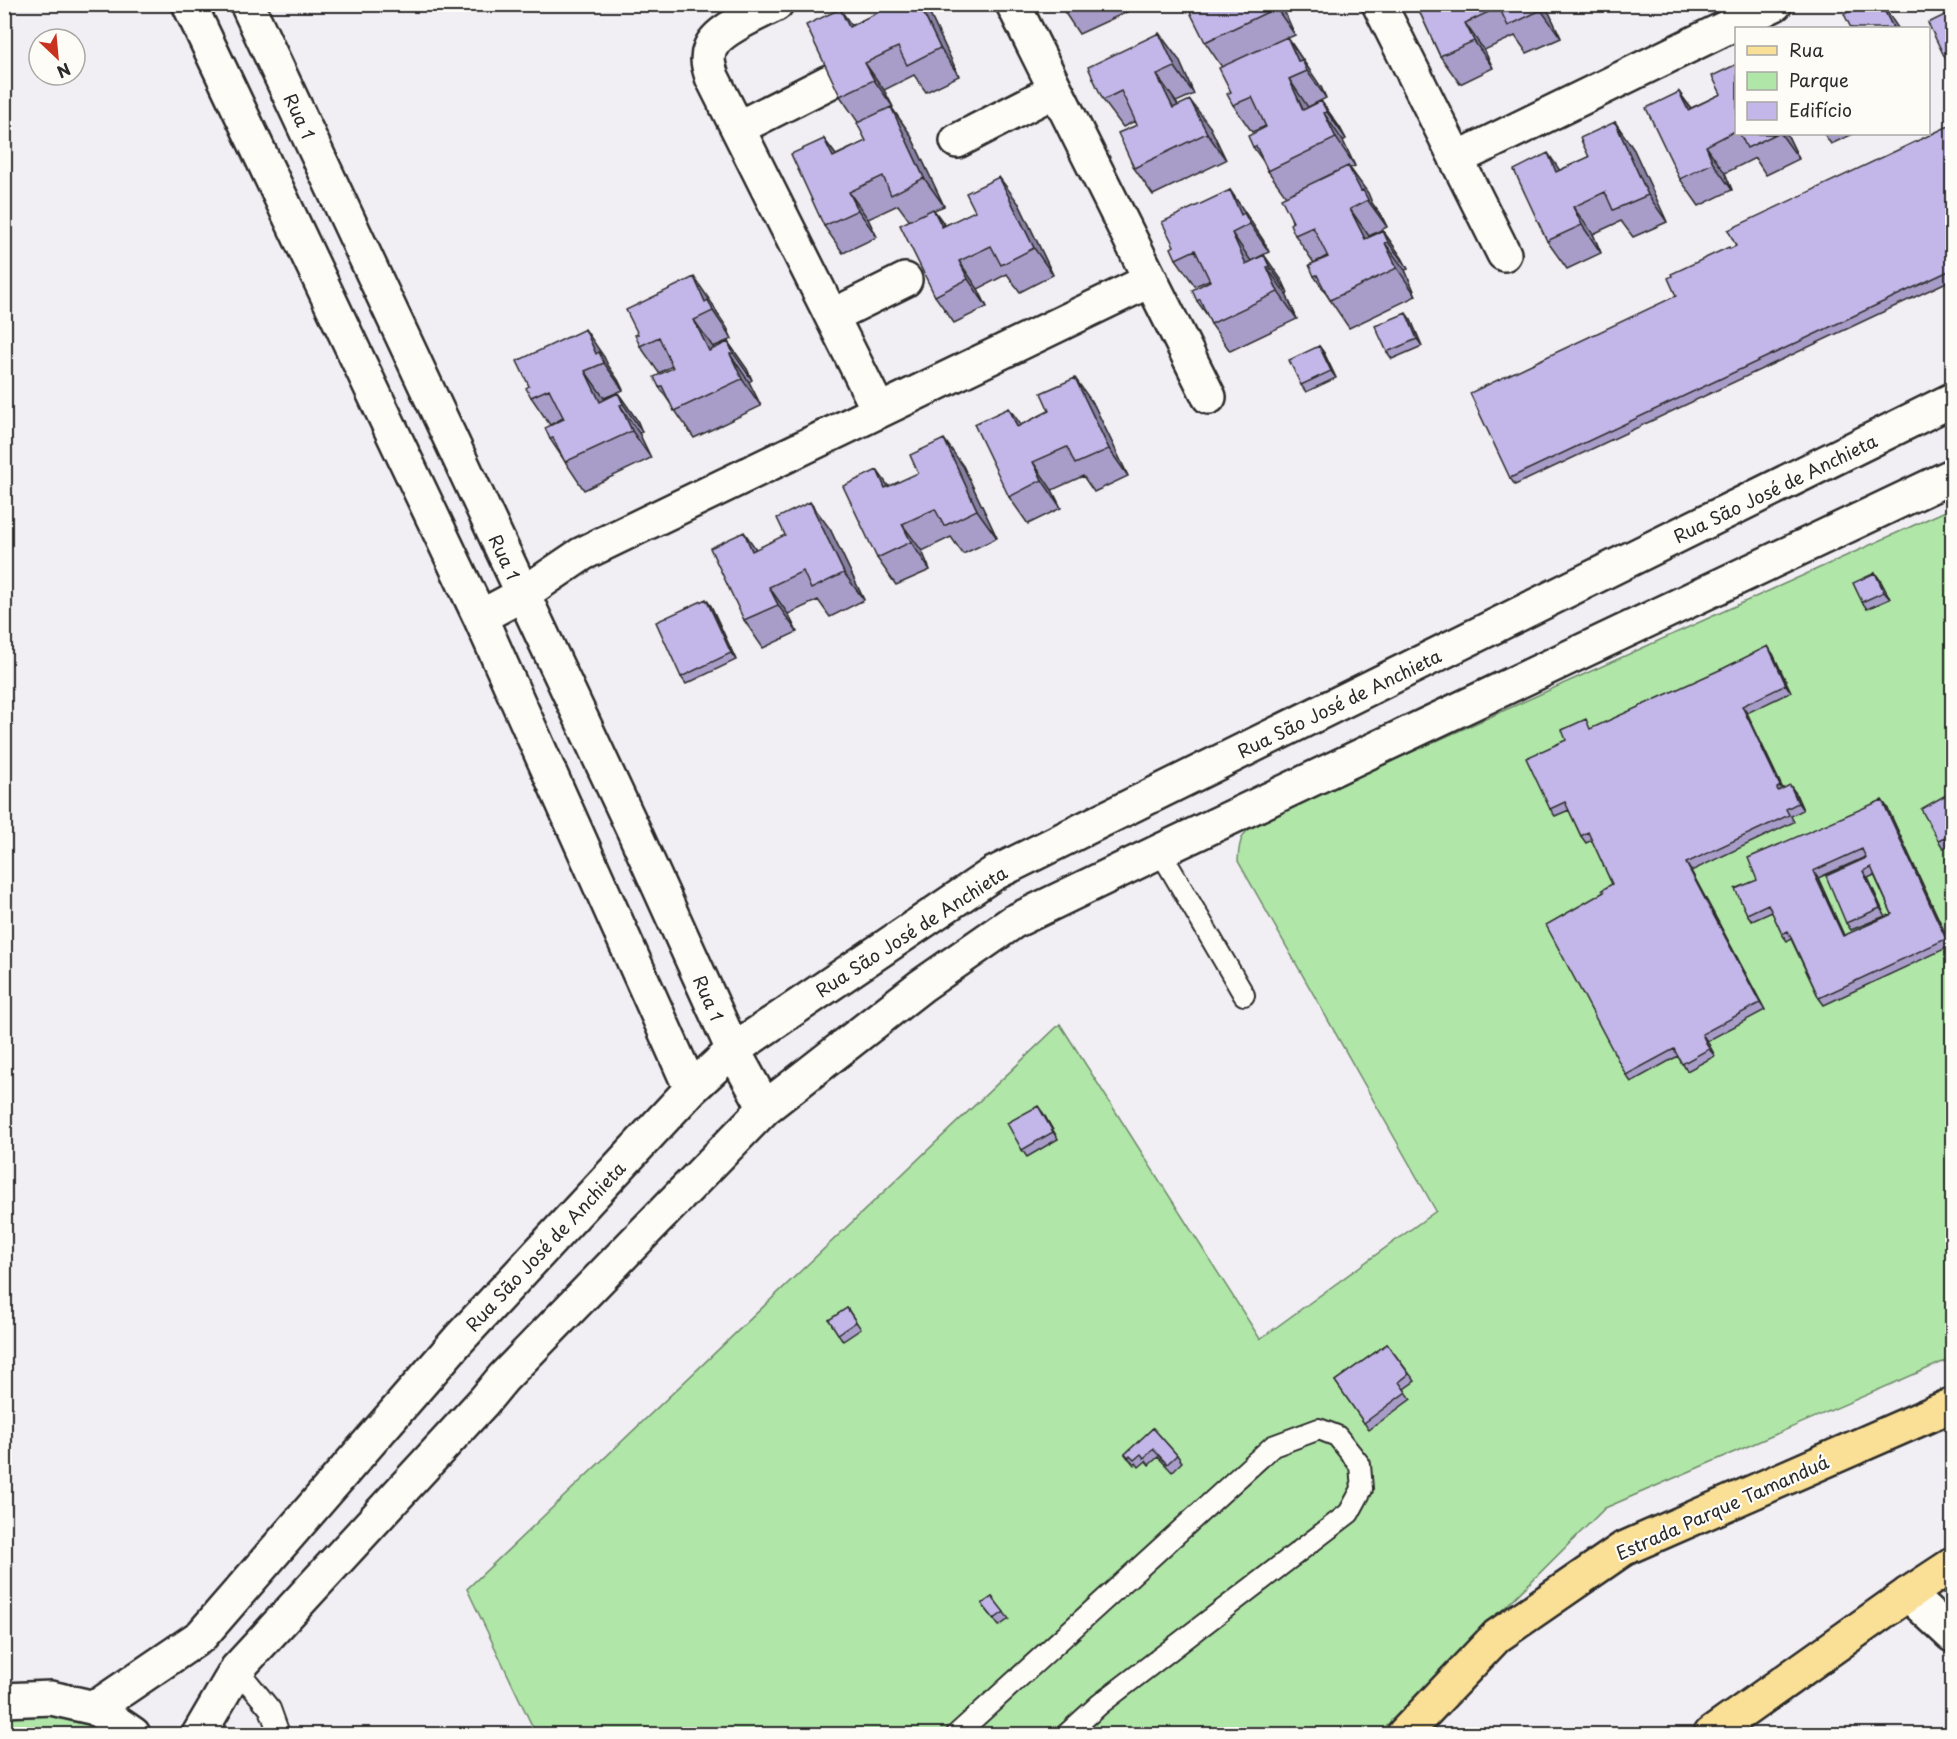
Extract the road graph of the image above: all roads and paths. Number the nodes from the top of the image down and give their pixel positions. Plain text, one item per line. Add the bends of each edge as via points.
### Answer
1 (189, 4) edge
2 (248, 4) edge
3 (776, 4) edge
4 (1013, 4) edge
5 (1379, 4) edge
6 (1775, 4) edge
7 (1736, 13) edge
8 (829, 82) edge
9 (1056, 90) junction
10 (738, 128) junction
11 (957, 141) dead end
12 (1456, 159) junction
13 (1504, 254) dead end
14 (905, 280) dead end
15 (1151, 280) junction
16 (832, 316) junction
17 (1209, 397) dead end
18 (1953, 400) edge
19 (879, 411) junction
20 (1953, 476) edge
21 (523, 594) junction
22 (480, 616) junction
23 (1160, 850) junction
24 (1244, 995) dead end
25 (733, 1050) junction
26 (691, 1089) junction
27 (765, 1108) junction
28 (1953, 1405) edge
29 (1953, 1565) edge
30 (1908, 1594) junction
31 (1953, 1635) edge
32 (237, 1669) junction
33 (4, 1700) edge
34 (95, 1708) junction
35 (133, 1734) edge
36 (199, 1734) edge
37 (279, 1734) edge
38 (957, 1734) edge
39 (1067, 1734) edge
40 (1404, 1734) edge
41 (1711, 1734) edge

1 - 22 street
2 - 21 street, Rua 1
3 - 10 street via 720,35 710,47 707,61 712,77
4 - 9 street
5 - 12 street
6 - 7 street
7 - 12 street
8 - 10 street
9 - 11 street
9 - 15 street
10 - 16 street
12 - 13 street
14 - 16 street
15 - 17 street
15 - 19 street
16 - 19 street
18 - 25 street, Rua São José de Anchieta via 993,874
19 - 21 street via 582,554
20 - 23 street
21 - 22 street
21 - 25 street, Rua 1
22 - 26 street
23 - 24 lane
23 - 27 street via 1013,922 921,986
25 - 26 street, Rua São José de Anchieta
25 - 27 street, Rua 1
26 - 34 street, Rua São José de Anchieta via 459,1339 201,1636
27 - 32 street via 502,1378
28 - 40 main road, Estrada Parque Tamanduá via 1623,1549 1497,1636
29 - 30 main road
30 - 31 street
30 - 41 main road
32 - 36 street
32 - 37 lane via 270,1709
33 - 34 street via 51,1698
34 - 35 street
38 - 39 lane via 1273,1446 1318,1429 1337,1436 1360,1465 1362,1489 1349,1513 1100,1704

